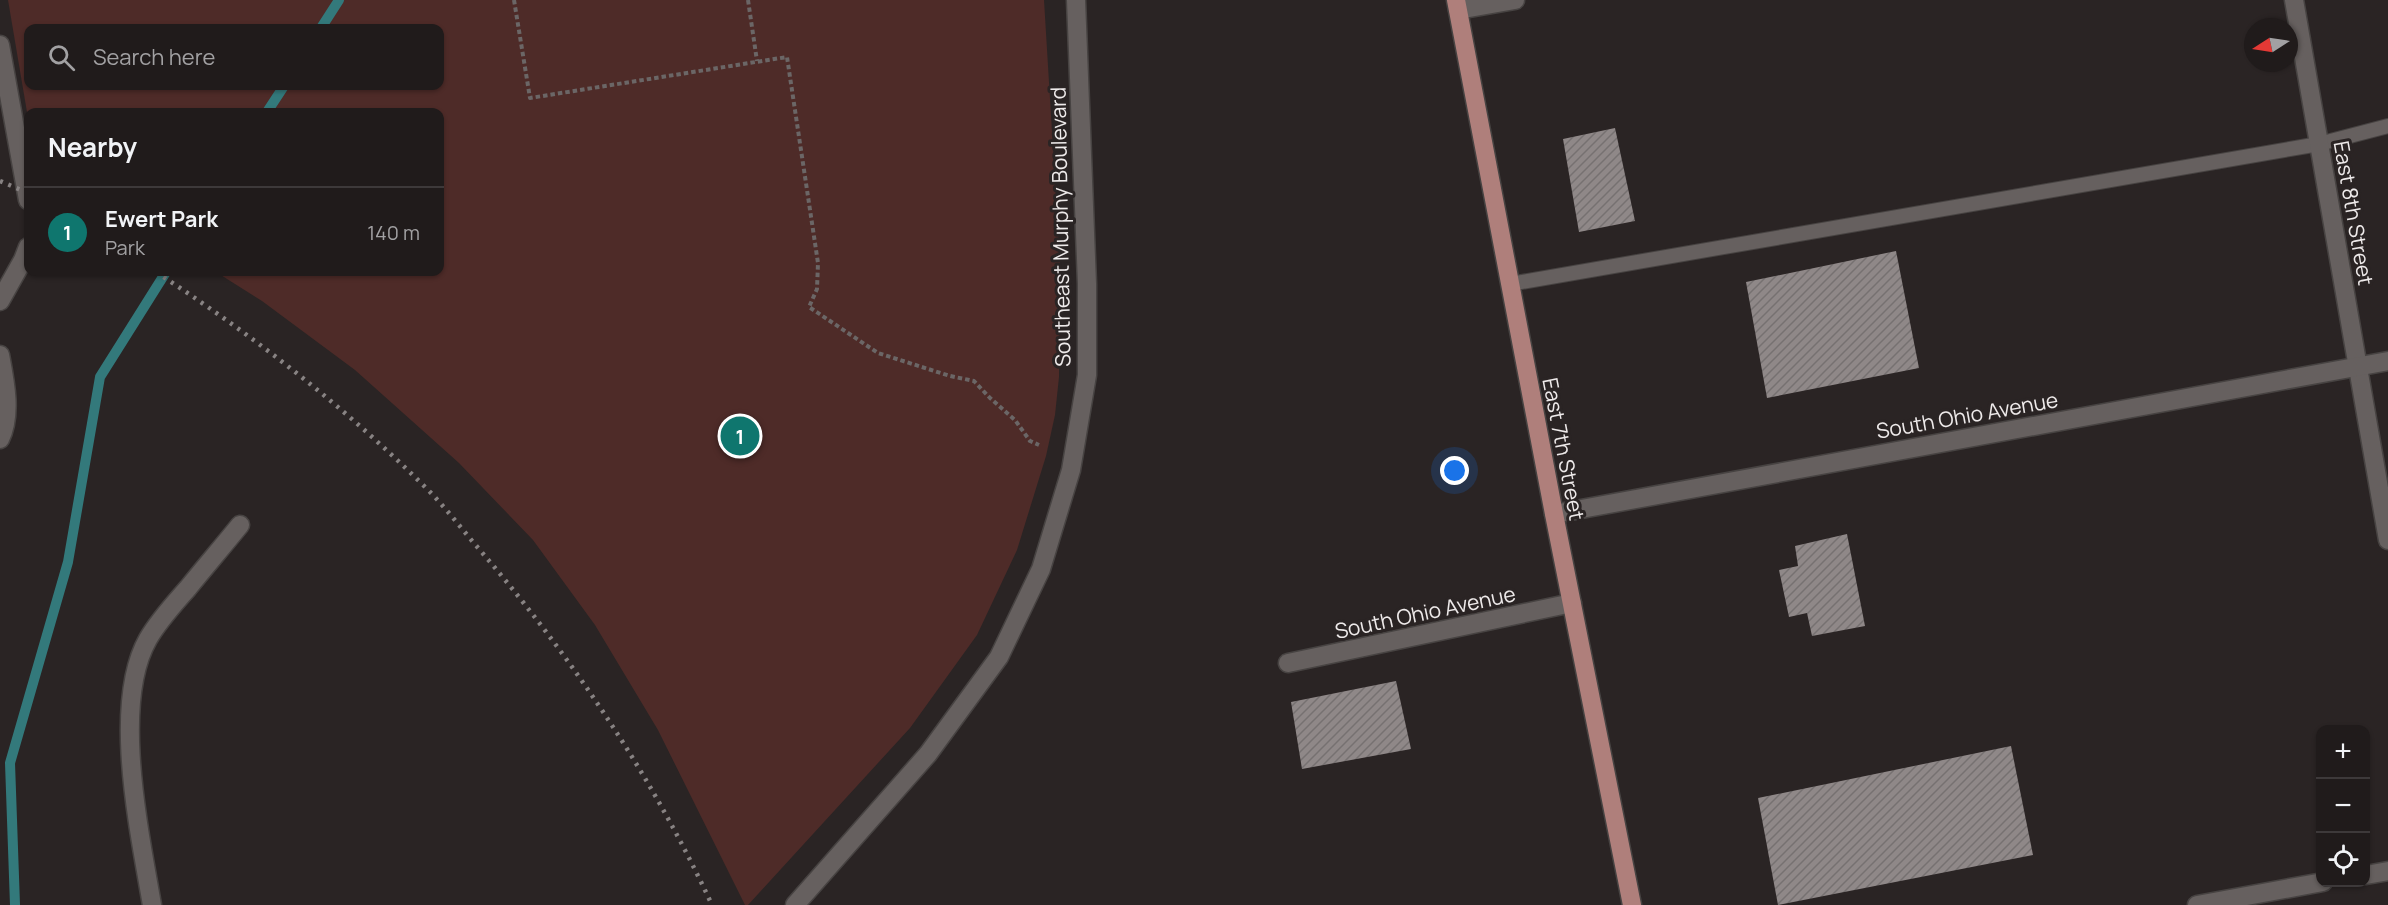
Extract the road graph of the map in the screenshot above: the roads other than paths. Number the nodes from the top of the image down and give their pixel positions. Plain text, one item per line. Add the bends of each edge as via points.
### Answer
1 (1076, 0) edge
2 (1515, 0) edge
3 (2294, 0) edge
4 (1457, 5) edge
5 (0, 45) edge
6 (2388, 126) edge
7 (2319, 144) junction
8 (24, 178) edge
9 (24, 257) edge
10 (1510, 284) junction
11 (0, 301) edge
12 (0, 355) edge
13 (2388, 361) edge
14 (2358, 365) junction
15 (0, 440) edge
16 (1554, 514) junction
17 (240, 525) dead end
18 (2388, 540) edge
19 (1572, 603) junction
20 (1288, 663) dead end
21 (2388, 871) edge
22 (2370, 874) edge
23 (2316, 883) edge
24 (152, 905) edge
25 (795, 905) edge
26 (1632, 905) edge
27 (2196, 905) edge

1 - 25 street, Southeast Murphy Boulevard via 1087,375 1071,470 1041,569 999,657 928,754
2 - 4 street
3 - 7 street, East 8th Street
4 - 10 main road, East 7th Street
5 - 8 street
6 - 7 lane
7 - 10 lane
7 - 14 street, East 8th Street
9 - 11 street
10 - 16 main road, East 7th Street
12 - 15 street via 6,396
13 - 14 street, South Ohio Avenue
14 - 16 street, South Ohio Avenue
14 - 18 street, East 8th Street
16 - 19 main road, East 7th Street
17 - 24 street via 161,620 147,640 138,664 130,748
19 - 20 street, South Ohio Avenue
19 - 26 main road, East 7th Street
21 - 22 street
23 - 27 street

